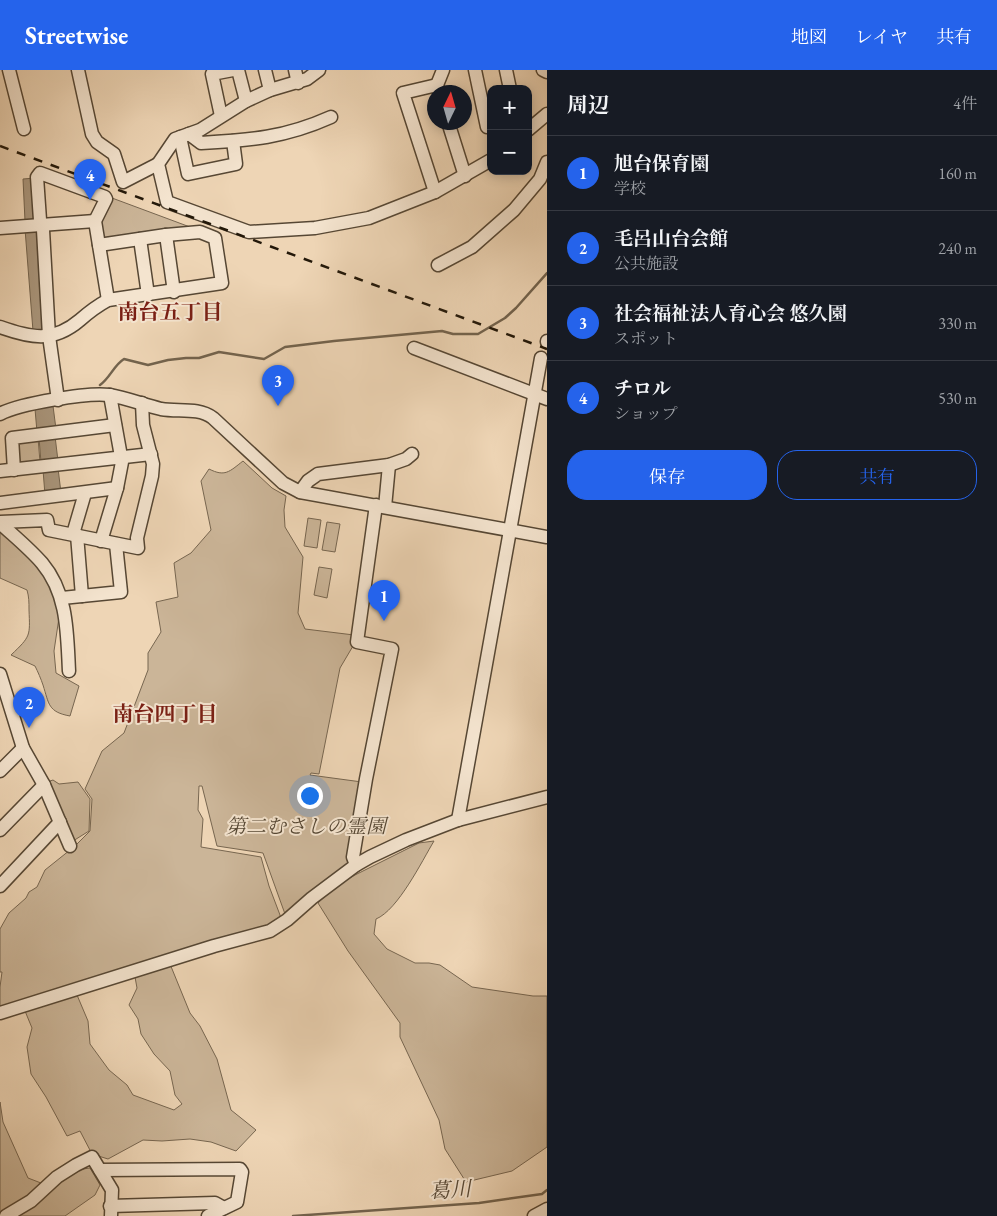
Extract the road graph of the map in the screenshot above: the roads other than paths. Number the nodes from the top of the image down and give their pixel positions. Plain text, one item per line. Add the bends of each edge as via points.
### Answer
1 (9, 70) edge
2 (78, 70) edge
3 (233, 70) edge
4 (238, 70) edge
5 (265, 70) edge
6 (319, 70) edge
7 (442, 70) edge
8 (475, 70) edge
9 (506, 70) edge
10 (543, 70) edge
11 (547, 72) edge
12 (296, 76) edge
13 (439, 85) edge
14 (509, 85) edge
15 (270, 90) junction
16 (427, 90) edge
17 (246, 100) junction
18 (547, 114) edge
19 (221, 116) junction
20 (331, 117) dead end
21 (487, 127) edge
22 (532, 127) edge
23 (24, 130) dead end
24 (451, 130) edge
25 (185, 135) junction
26 (233, 141) junction
27 (487, 162) edge
28 (547, 162) edge
29 (158, 164) junction
30 (465, 176) junction
31 (435, 192) junction
32 (94, 222) junction
33 (41, 224) junction
34 (0, 228) edge
35 (166, 235) junction
36 (140, 239) junction
37 (99, 245) junction
38 (438, 265) dead end
39 (174, 292) junction
40 (148, 294) junction
41 (108, 300) junction
42 (0, 327) edge
43 (49, 336) junction
44 (414, 348) dead end
45 (541, 358) dead end
46 (534, 394) junction
47 (110, 395) junction
48 (547, 399) edge
49 (58, 400) junction
50 (142, 403) junction
51 (0, 412) edge
52 (115, 425) junction
53 (151, 454) junction
54 (412, 454) dead end
55 (121, 458) junction
56 (389, 465) junction
57 (14, 470) junction
58 (0, 471) edge
59 (117, 488) junction
60 (300, 492) junction
61 (85, 493) junction
62 (0, 503) edge
63 (381, 506) junction
64 (0, 523) edge
65 (511, 530) junction
66 (75, 535) junction
67 (547, 536) edge
68 (101, 541) junction
69 (116, 544) junction
70 (82, 596) junction
71 (62, 598) junction
72 (68, 671) dead end
73 (0, 674) edge
74 (4, 706) edge
75 (23, 748) junction
76 (0, 771) edge
77 (44, 785) junction
78 (547, 797) edge
79 (458, 820) junction
80 (60, 822) junction
81 (0, 830) edge
82 (70, 846) dead end
83 (356, 865) junction
84 (0, 886) edge
85 (0, 1013) edge
86 (100, 1170) junction
87 (224, 1208) junction
88 (547, 1209) edge
89 (148, 1210) edge
90 (110, 1213) edge
91 (6, 1216) edge
92 (208, 1216) edge
93 (534, 1216) edge

1 - 23 street
2 - 29 street via 92,134 97,142 114,154 123,182
3 - 19 street via 212,74
4 - 17 street
5 - 15 street
6 - 12 street via 307,79
7 - 13 street
8 - 21 street
9 - 14 street
10 - 11 street
12 - 15 street
15 - 17 street
16 - 31 street via 404,93
17 - 19 street
18 - 22 street
19 - 25 street via 200,130
20 - 26 street via 275,137
24 - 30 street
25 - 26 street via 202,144
25 - 26 street via 188,174 236,164
25 - 29 street via 175,139
27 - 30 street
28 - 38 street via 540,180 514,210 472,247
29 - 31 street via 167,202 249,232 316,228 369,218
30 - 31 street
32 - 33 street
32 - 33 street via 105,197 42,173 37,177
32 - 37 street
33 - 34 street
33 - 43 street
35 - 36 street
35 - 39 street
35 - 39 street via 200,232 215,238 222,283
36 - 37 street
36 - 40 street
37 - 41 street
39 - 40 street
40 - 41 street
41 - 43 street via 62,332
42 - 43 street via 24,335
43 - 49 street
44 - 46 street
45 - 46 street
46 - 48 street
46 - 65 street
47 - 49 street
47 - 50 street
47 - 52 street
49 - 51 street
50 - 53 street via 143,425
50 - 60 street via 160,409 206,413 283,483
52 - 55 street
52 - 57 street via 12,438
53 - 55 street
53 - 69 street via 152,476 139,526 138,548
54 - 56 street
55 - 57 street
55 - 59 street
56 - 60 street via 318,474
56 - 63 street
57 - 58 street
59 - 61 street
59 - 68 street
60 - 63 street
61 - 62 street
61 - 66 street
63 - 65 street
63 - 83 street via 357,642 392,649 353,857
64 - 66 street via 47,520 49,530
64 - 71 street via 42,563
65 - 67 street
65 - 79 street
66 - 68 street
66 - 70 street
68 - 69 street
69 - 70 street via 121,592
70 - 71 street
71 - 72 street
73 - 74 street
74 - 75 street
75 - 76 street
75 - 77 street
77 - 80 street
77 - 81 street
78 - 79 street
79 - 83 street via 406,840
80 - 82 street
80 - 84 street
83 - 85 street via 270,932 214,946
86 - 87 street via 240,1169 236,1202
86 - 90 street via 112,1190
86 - 91 street via 92,1157 57,1177 31,1201
87 - 89 street via 216,1203
87 - 92 street
88 - 93 street
89 - 90 street

